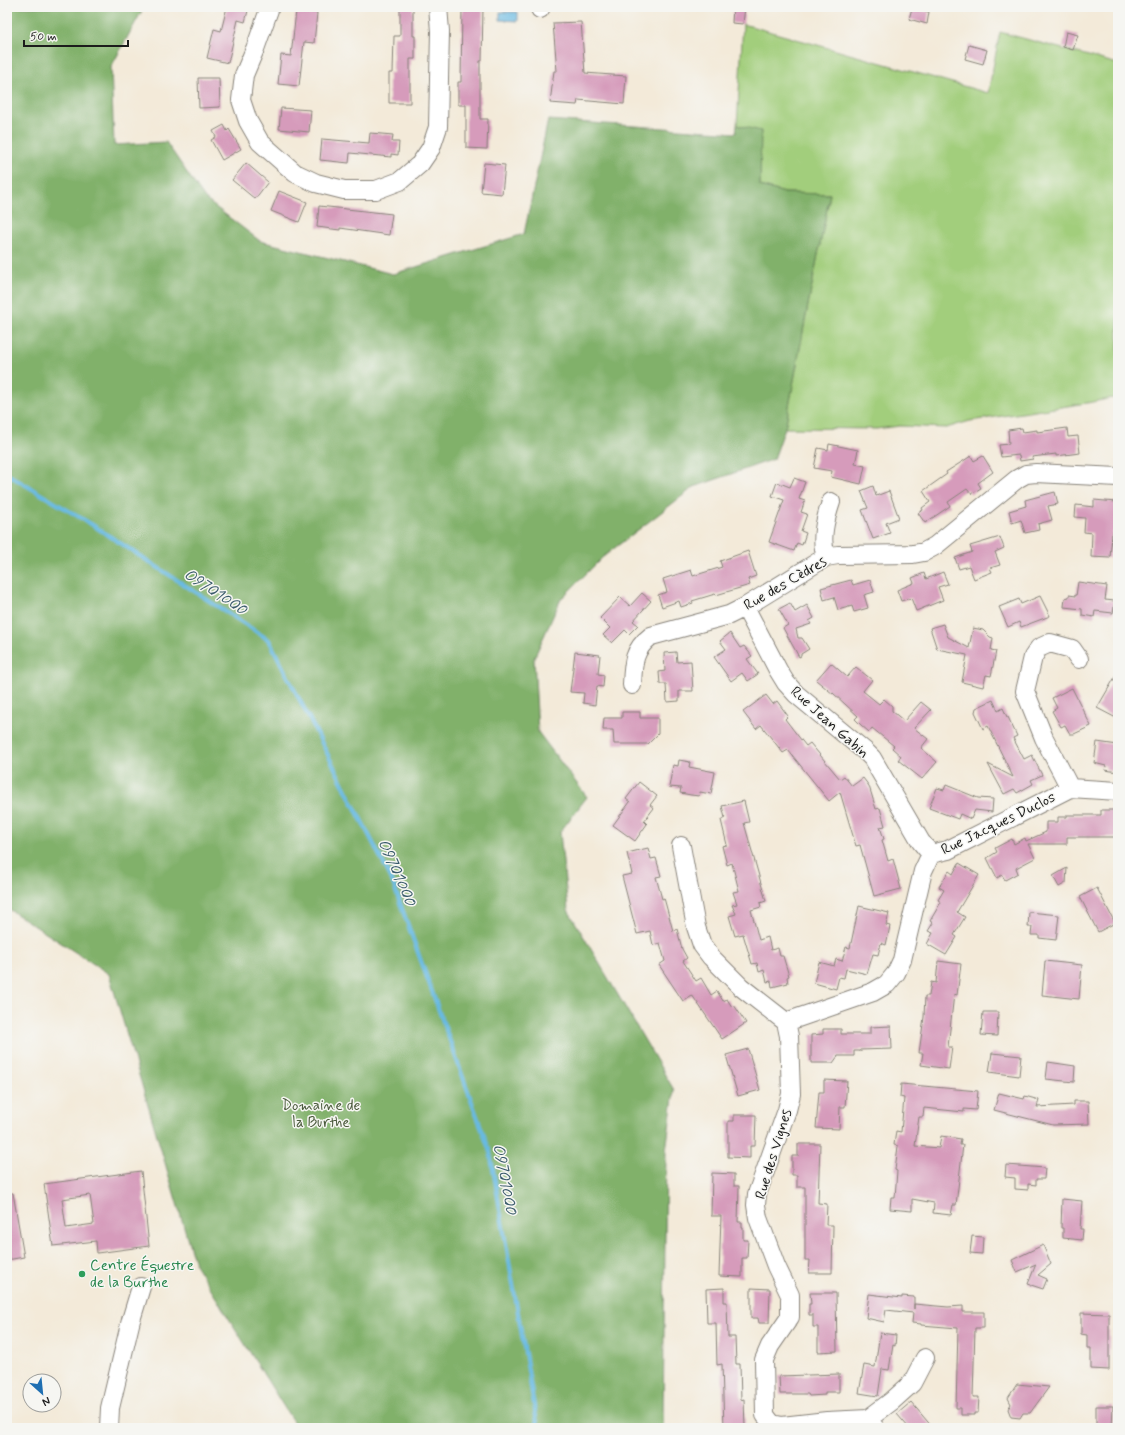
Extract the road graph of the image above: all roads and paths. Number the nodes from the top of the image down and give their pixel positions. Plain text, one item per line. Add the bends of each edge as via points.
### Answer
1 (270, 7) edge
2 (438, 7) edge
3 (1118, 477) edge
4 (831, 502) dead end
5 (826, 557) junction
6 (745, 608) junction
7 (1079, 659) dead end
8 (632, 685) dead end
9 (1070, 788) junction
10 (1118, 791) edge
11 (682, 846) dead end
12 (931, 854) junction
13 (786, 1022) junction
14 (141, 1287) dead end
15 (925, 1358) dead end
16 (872, 1423) edge
17 (109, 1428) edge

1 - 2 street via 244,75 241,100 248,121 260,142 294,173 316,183 344,190 376,190 400,181 420,164 431,148 438,127
3 - 5 street, Rue des Cèdres via 1026,474 924,552
4 - 5 street via 825,522
5 - 6 street, Rue des Cèdres
6 - 8 street, Rue des Cèdres via 729,615 651,636 636,651
6 - 12 street, Rue Jean Gabin via 786,683 872,758 920,842
7 - 9 street via 1072,649 1050,643 1039,648 1033,657 1025,691 1044,738
9 - 10 street, Rue Jacques Duclos
9 - 12 street, Rue Jacques Duclos via 948,850
11 - 13 street via 696,926 702,945 741,987
12 - 13 street, Rue Jacques Duclos via 923,871 902,960 887,984 873,992
13 - 16 street, Rue des Vignes via 789,1036 791,1094 757,1194 756,1205 758,1218 776,1266 790,1295 790,1317 770,1346 764,1360 765,1415 772,1424 782,1426 827,1421
14 - 17 street via 110,1408
15 - 16 street via 912,1383

